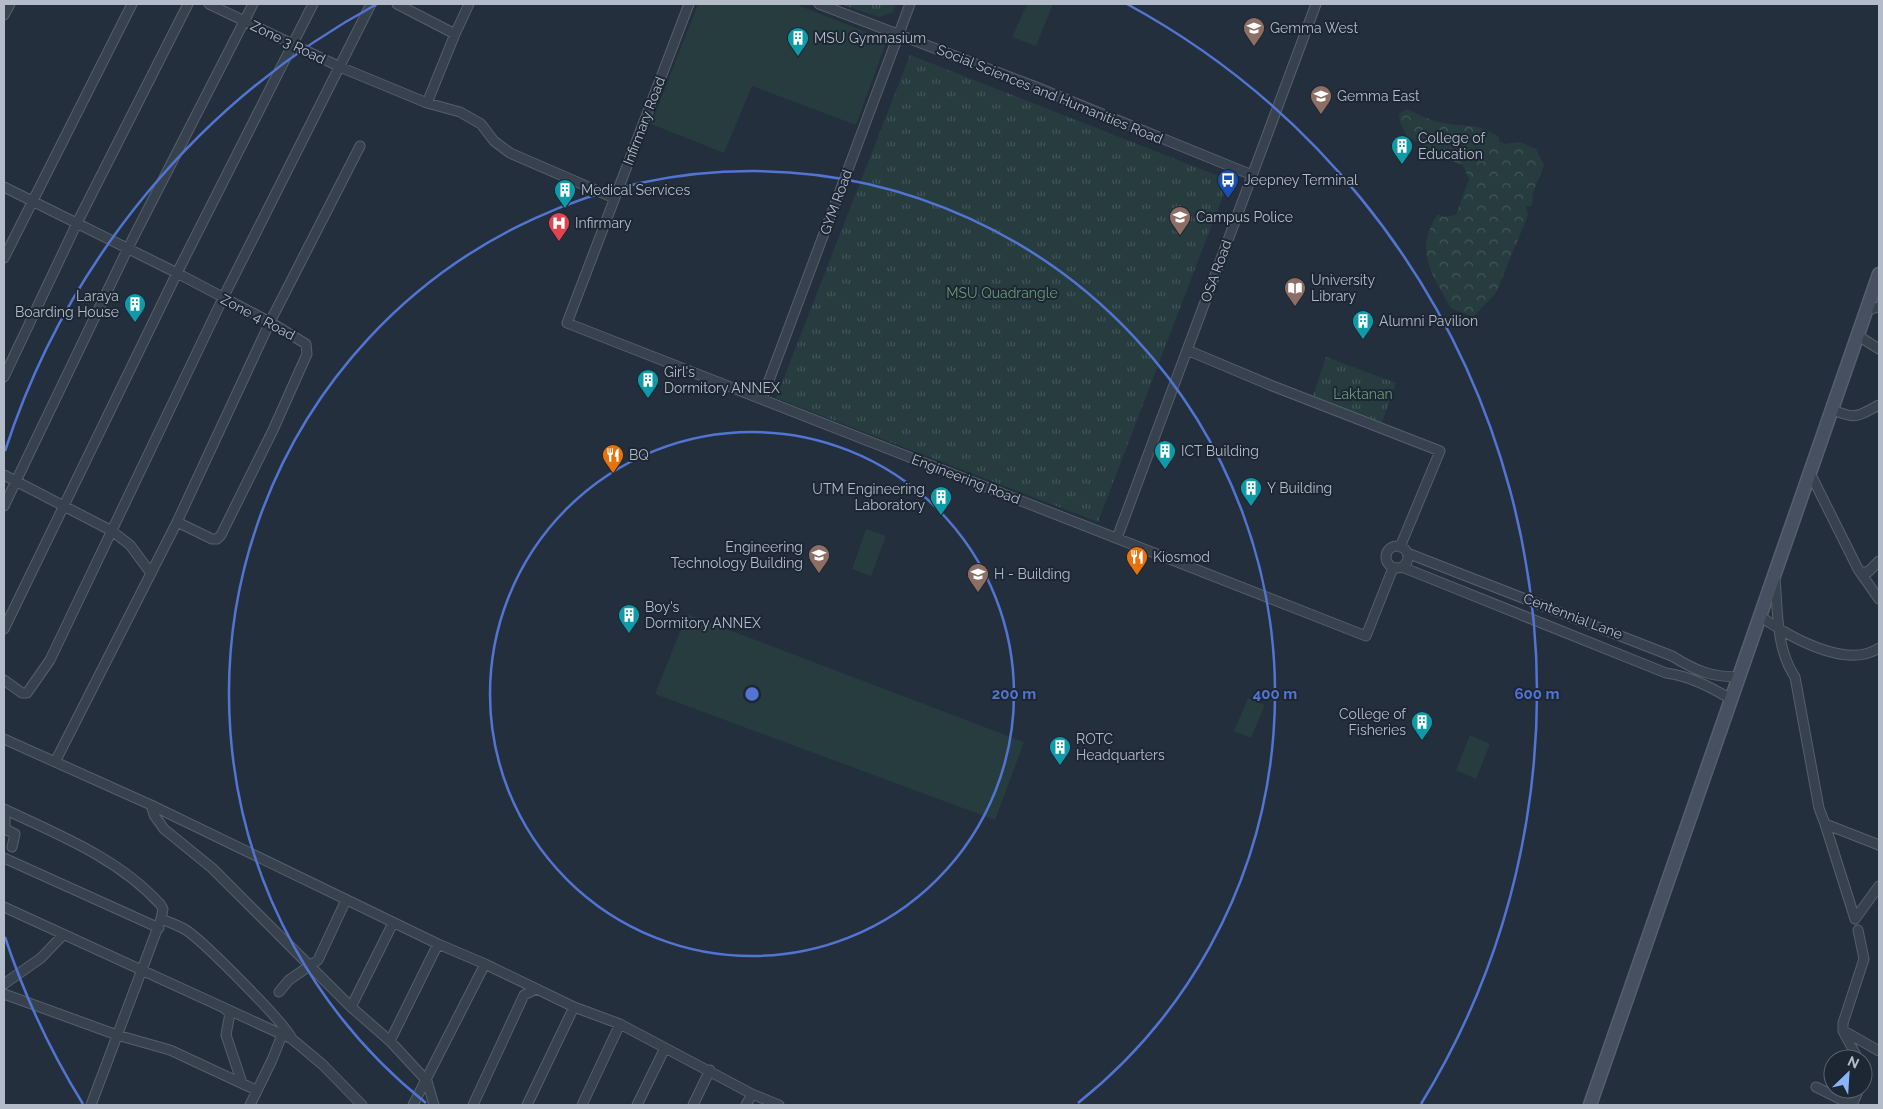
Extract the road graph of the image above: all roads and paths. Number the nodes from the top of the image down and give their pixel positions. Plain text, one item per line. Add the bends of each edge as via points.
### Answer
1 (10, 4) edge
2 (132, 4) edge
3 (188, 4) edge
4 (209, 4) edge
5 (253, 4) edge
6 (313, 4) edge
7 (371, 4) edge
8 (397, 4) edge
9 (469, 4) edge
10 (689, 4) edge
11 (819, 4) edge
12 (910, 4) edge
13 (1316, 4) edge
14 (411, 7) edge
15 (4, 15) edge
16 (244, 21) junction
17 (455, 34) junction
18 (898, 34) junction
19 (292, 45) junction
20 (340, 67) junction
21 (427, 103) junction
22 (360, 146) dead end
23 (1252, 175) junction
24 (4, 187) edge
25 (614, 198) junction
26 (32, 201) junction
27 (77, 223) junction
28 (128, 248) junction
29 (4, 258) edge
30 (177, 273) junction
31 (1879, 274) edge
32 (223, 298) junction
33 (1873, 309) edge
34 (270, 322) junction
35 (567, 323) joint
36 (1857, 335) junction
37 (1879, 349) edge
38 (1187, 350) junction
39 (4, 377) edge
40 (762, 399) junction
41 (1879, 405) edge
42 (1831, 409) junction
43 (1809, 470) junction
44 (4, 475) edge
45 (16, 480) junction
46 (64, 505) junction
47 (4, 506) edge
48 (177, 522) junction
49 (112, 531) junction
50 (1117, 538) junction
51 (1404, 550) junction
52 (1879, 561) edge
53 (1398, 567) junction
54 (150, 572) junction
55 (1860, 572) junction
56 (1774, 575) junction
57 (1483, 581) junction
58 (1477, 597) junction
59 (1879, 599) edge
60 (1550, 607) junction
61 (1760, 616) junction
62 (1542, 624) junction
63 (4, 629) edge
64 (1779, 630) junction
65 (1622, 635) junction
66 (1879, 648) edge
67 (1616, 653) junction
68 (1672, 656) junction
69 (1698, 670) junction
70 (1666, 673) junction
71 (1716, 677) junction
72 (1739, 677) junction
73 (4, 680) edge
74 (1694, 680) junction
75 (1712, 687) junction
76 (1731, 699) junction
77 (4, 739) edge
78 (55, 762) junction
79 (151, 805) junction
80 (4, 810) edge
81 (1825, 824) junction
82 (1879, 845) edge
83 (12, 847) dead end
84 (4, 858) edge
85 (1879, 886) edge
86 (346, 900) junction
87 (4, 907) edge
88 (160, 924) junction
89 (394, 924) junction
90 (1858, 930) dead end
91 (62, 935) junction
92 (438, 944) junction
93 (485, 964) junction
94 (311, 966) junction
95 (142, 969) junction
96 (522, 982) junction
97 (4, 984) edge
98 (536, 989) junction
99 (279, 992) dead end
100 (4, 994) edge
101 (524, 995) junction
102 (221, 1006) junction
103 (574, 1006) junction
104 (351, 1007) junction
105 (620, 1024) junction
106 (1843, 1031) junction
107 (117, 1035) junction
108 (282, 1035) junction
109 (292, 1040) junction
110 (390, 1041) junction
111 (665, 1048) junction
112 (1853, 1049) edge
113 (1879, 1051) edge
114 (710, 1070) junction
115 (239, 1081) junction
116 (427, 1081) junction
117 (1816, 1087) dead end
118 (256, 1090) junction
119 (752, 1094) junction
120 (90, 1105) edge
121 (250, 1105) edge
122 (362, 1105) edge
123 (413, 1105) edge
124 (434, 1105) edge
125 (473, 1105) edge
126 (527, 1105) edge
127 (582, 1105) edge
128 (637, 1105) edge
129 (692, 1105) edge
130 (746, 1105) edge
131 (779, 1105) edge
132 (1590, 1105) edge
133 (1852, 1105) edge

1 - 15 street
2 - 26 street
3 - 27 street
4 - 16 street, Zone 3 Road
5 - 16 street
6 - 19 street
7 - 20 street
8 - 14 street
9 - 17 street
10 - 25 street, Infirmary Road
11 - 18 street, Social Sciences and Humanities Road
12 - 18 street, GYM Road
13 - 23 street, OSA Road
14 - 17 street
16 - 19 street, Zone 3 Road
16 - 28 street
17 - 21 street
18 - 23 street, Social Sciences and Humanities Road
18 - 40 street, GYM Road
19 - 20 street, Zone 3 Road
19 - 30 street
20 - 21 street, Zone 3 Road
20 - 32 street
21 - 25 street, Zone 3 Road via 451,108 477,121 494,141 519,158
22 - 34 street
23 - 38 street, OSA Road
24 - 26 street, Zone 4 Road
25 - 35 street, Infirmary Road
26 - 27 street, Zone 4 Road
26 - 29 street
27 - 28 street, Zone 4 Road
27 - 39 street
28 - 30 street, Zone 4 Road
28 - 45 street
30 - 32 street, Zone 4 Road
30 - 46 street
31 - 33 street
32 - 34 street, Zone 4 Road
32 - 49 street
33 - 36 street
34 - 48 street
34 - 48 street, Zone 4 Road via 303,341 308,349 273,430 230,520 217,539
35 - 40 street, Engineering Road
36 - 37 street
36 - 42 street
38 - 50 street, OSA Road
38 - 51 street via 1270,386 1440,451
40 - 50 street, Engineering Road
41 - 42 street via 1858,417
42 - 43 street
43 - 55 street
43 - 56 street
44 - 45 street
45 - 46 street
45 - 47 street
46 - 49 street
46 - 63 street
48 - 54 street
49 - 54 street via 130,545
49 - 73 street via 50,660 30,691 22,693
50 - 53 street, Engineering Road via 1366,636
51 - 53 street via 1407,563
51 - 53 street via 1392,547 1386,555 1387,562
51 - 57 street, Centennial Lane
52 - 55 street via 1868,572
53 - 58 street, Centennial Lane
54 - 78 street
55 - 59 street
56 - 61 street
56 - 64 street
57 - 58 street
57 - 60 street, Centennial Lane
58 - 62 street, Centennial Lane
60 - 62 street
60 - 65 street, Centennial Lane
61 - 64 street
61 - 72 street
62 - 67 street, Centennial Lane
64 - 66 street via 1817,648 1847,654 1866,655
64 - 81 street via 1785,663 1795,677 1819,808
65 - 67 street
65 - 68 street, Centennial Lane
67 - 70 street, Centennial Lane
68 - 69 street, Centennial Lane
68 - 70 street
69 - 71 street, Centennial Lane
69 - 74 street
70 - 74 street, Centennial Lane
71 - 72 street, Centennial Lane
71 - 75 street
72 - 76 street
74 - 75 street, Centennial Lane
75 - 76 street, Centennial Lane
76 - 132 street
77 - 78 street
78 - 79 street
79 - 86 street
79 - 94 street via 164,828 212,868
80 - 83 street via 5,829 15,834
80 - 88 street via 67,839 121,870 160,904 163,909
81 - 82 street
81 - 85 street via 1855,919
84 - 88 street
86 - 89 street
86 - 94 street via 322,954
87 - 91 street
88 - 95 street
88 - 109 street via 186,930 201,943 277,1020
89 - 92 street
89 - 104 street
90 - 106 street via 1864,959
91 - 95 street
91 - 97 street via 41,958
92 - 93 street
92 - 110 street
93 - 96 street
93 - 116 street
94 - 99 street via 289,980
94 - 104 street
95 - 102 street
95 - 107 street
96 - 98 street
96 - 101 street
98 - 101 street
98 - 103 street
100 - 107 street
101 - 125 street
102 - 108 street
102 - 115 street via 230,1013 226,1035
103 - 105 street
103 - 126 street
104 - 110 street
105 - 111 street
105 - 127 street
106 - 112 street
106 - 113 street
107 - 115 street via 170,1050
107 - 120 street
108 - 109 street
108 - 118 street
109 - 122 street via 323,1065
110 - 116 street
111 - 114 street
111 - 128 street
114 - 119 street
114 - 129 street
115 - 118 street
115 - 121 street
116 - 123 street
116 - 124 street
117 - 133 street
118 - 121 street
119 - 130 street
119 - 131 street

